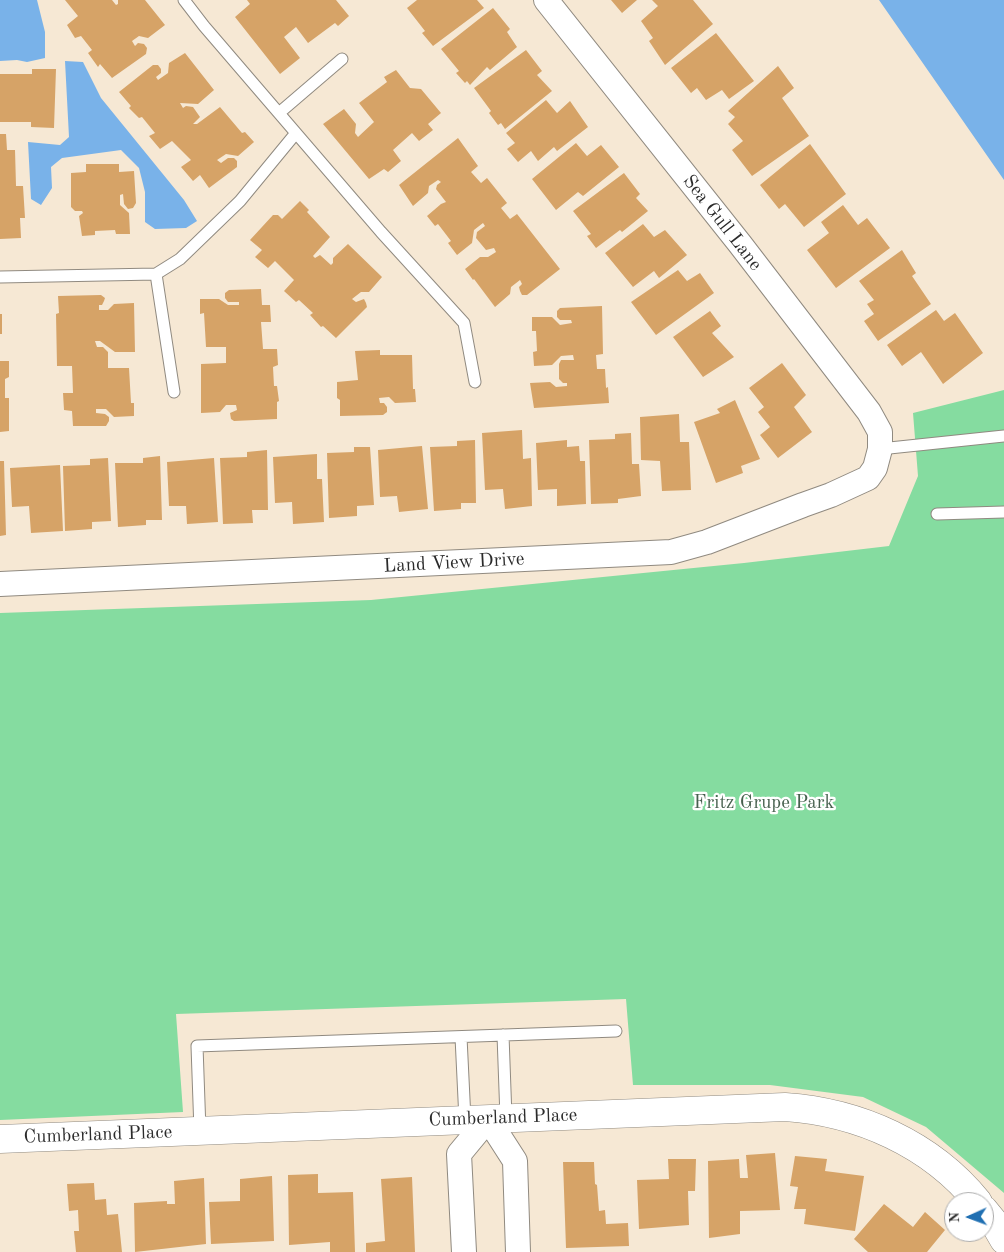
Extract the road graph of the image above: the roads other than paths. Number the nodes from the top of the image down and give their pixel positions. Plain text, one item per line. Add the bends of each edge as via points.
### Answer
1 (184, 0) edge
2 (546, 0) edge
3 (342, 59) dead end
4 (279, 113) junction
5 (296, 133) junction
6 (156, 274) junction
7 (0, 277) edge
8 (475, 382) dead end
9 (174, 392) dead end
10 (1004, 436) edge
11 (880, 451) junction
12 (1004, 512) edge
13 (937, 514) dead end
14 (0, 584) edge
15 (616, 1031) dead end
16 (503, 1035) junction
17 (461, 1037) junction
18 (486, 1119) junction
19 (200, 1131) junction
20 (0, 1139) edge
21 (966, 1192) edge
22 (464, 1252) edge
23 (518, 1252) edge

1 - 4 lane
2 - 11 street, Sea Gull Lane via 869,412 880,432
3 - 4 lane
4 - 5 lane
5 - 6 lane via 240,201 180,258
5 - 8 lane via 464,323
6 - 7 lane
6 - 9 lane
10 - 11 lane
11 - 14 street, Land View Drive via 868,478 851,487 707,542 671,552
12 - 13 lane
15 - 16 lane
16 - 17 lane
16 - 18 lane
17 - 18 lane
17 - 19 lane via 197,1046
18 - 19 street, Cumberland Place
18 - 21 street, Cumberland Place via 785,1106 803,1108 843,1115 886,1131 946,1170
18 - 22 street via 459,1154
18 - 23 street via 515,1161
19 - 20 street, Cumberland Place

